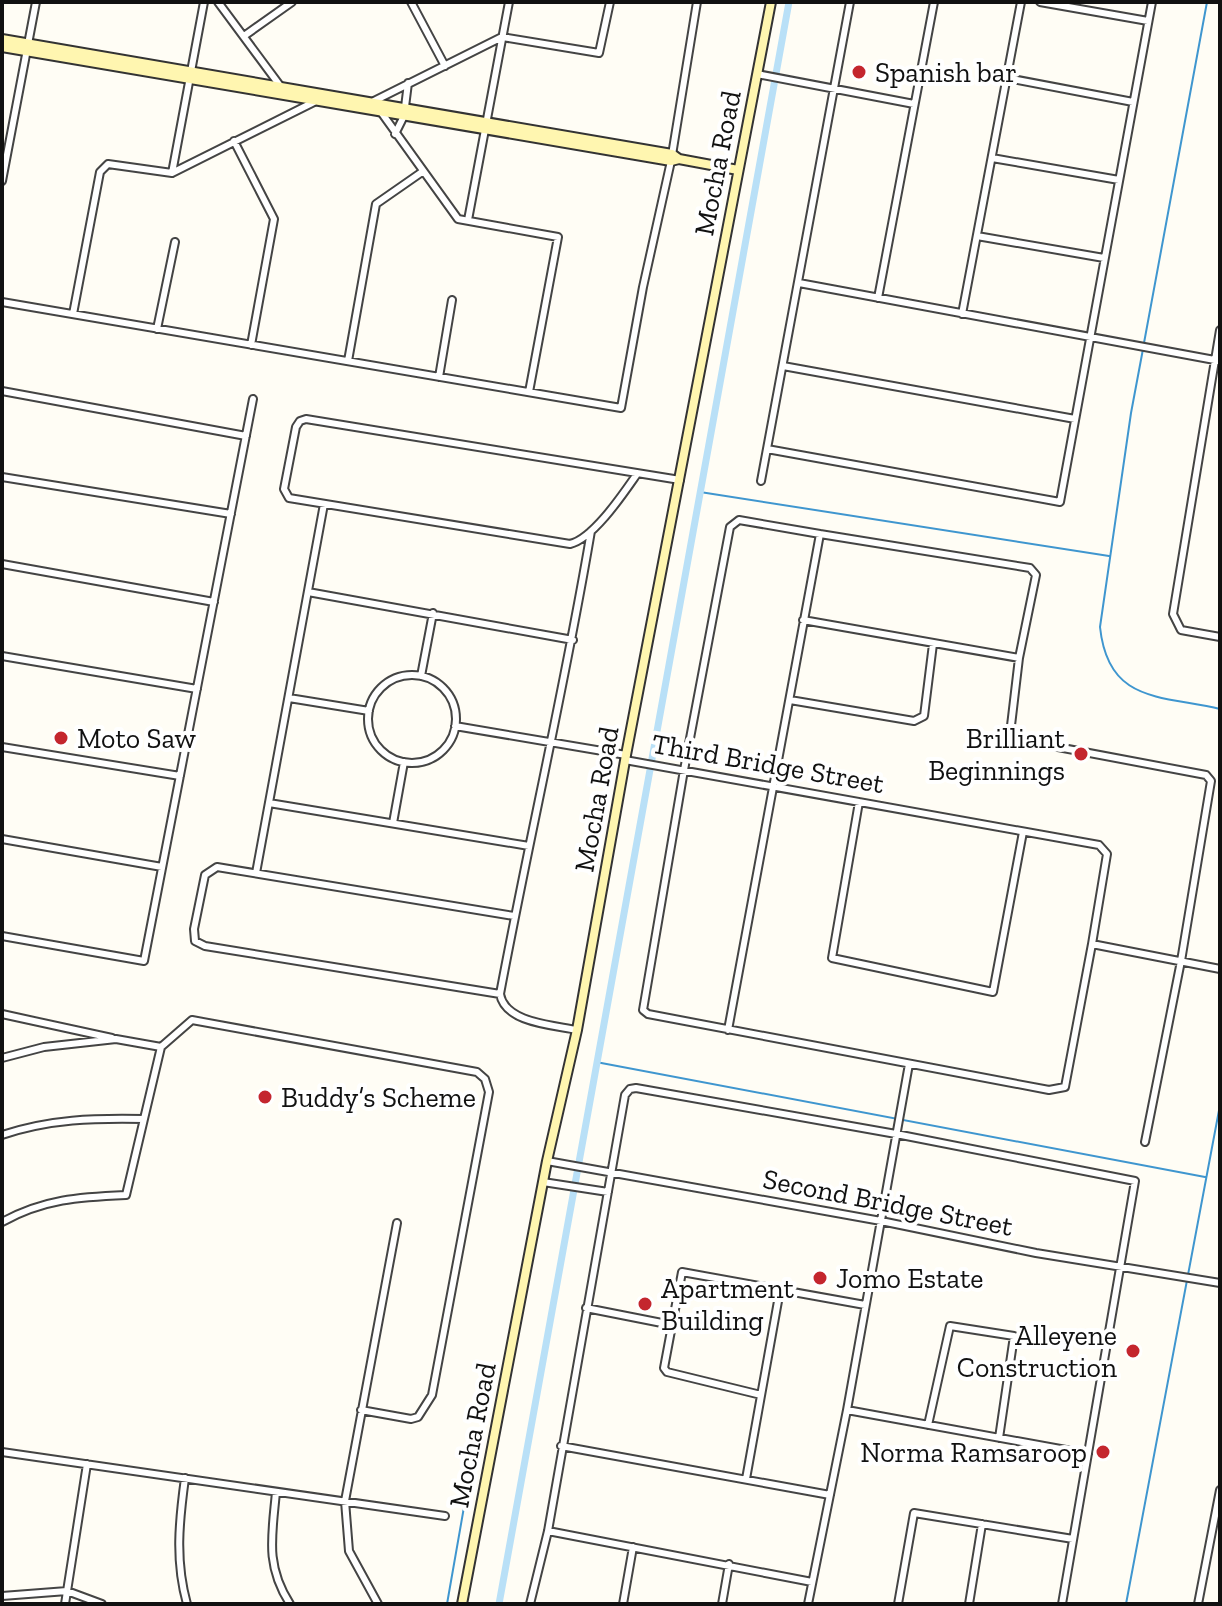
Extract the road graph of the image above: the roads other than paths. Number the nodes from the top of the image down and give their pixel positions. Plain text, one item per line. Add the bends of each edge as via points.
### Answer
1 (36, 2) edge
2 (204, 2) edge
3 (218, 2) edge
4 (292, 2) edge
5 (411, 2) edge
6 (509, 2) edge
7 (610, 2) edge
8 (697, 2) edge
9 (771, 2) edge
10 (850, 2) edge
11 (934, 2) edge
12 (1021, 2) edge
13 (1040, 2) edge
14 (1152, 2) edge
15 (1148, 21) junction
16 (244, 36) junction
17 (502, 37) junction
18 (2, 39) edge
19 (2, 47) edge
20 (28, 47) junction
21 (445, 66) junction
22 (191, 75) junction
23 (761, 75) junction
24 (1007, 78) junction
25 (408, 83) junction
26 (281, 87) junction
27 (833, 88) junction
28 (316, 100) junction
29 (374, 101) junction
30 (1133, 102) junction
31 (914, 104) junction
32 (405, 111) junction
33 (381, 112) junction
34 (486, 126) junction
35 (395, 134) junction
36 (234, 141) junction
37 (674, 158) junction
38 (992, 158) junction
39 (738, 170) junction
40 (422, 172) junction
41 (172, 173) junction
42 (1119, 180) junction
43 (2, 181) edge
44 (468, 220) junction
45 (977, 236) junction
46 (175, 242) dead end
47 (1104, 258) junction
48 (799, 283) junction
49 (878, 298) junction
50 (452, 300) dead end
51 (2, 302) edge
52 (73, 314) junction
53 (962, 314) junction
54 (157, 329) junction
55 (1220, 330) edge
56 (1090, 338) junction
57 (251, 345) junction
58 (348, 361) junction
59 (1217, 361) edge
60 (783, 366) junction
61 (439, 377) junction
62 (2, 391) edge
63 (529, 392) junction
64 (253, 399) dead end
65 (1075, 419) junction
66 (246, 436) junction
67 (767, 449) junction
68 (637, 474) junction
69 (2, 477) edge
70 (680, 480) junction
71 (761, 481) dead end
72 (324, 504) junction
73 (231, 514) junction
74 (591, 531) junction
75 (820, 534) junction
76 (2, 564) edge
77 (308, 592) junction
78 (214, 602) junction
79 (433, 613) junction
80 (803, 620) junction
81 (1220, 637) edge
82 (573, 640) junction
83 (933, 644) junction
84 (2, 656) edge
85 (1019, 658) junction
86 (421, 676) junction
87 (197, 689) junction
88 (289, 698) junction
89 (790, 700) junction
90 (369, 711) junction
91 (455, 726) junction
92 (549, 742) junction
93 (2, 747) edge
94 (625, 757) junction
95 (404, 762) junction
96 (684, 770) junction
97 (180, 776) junction
98 (773, 786) junction
99 (859, 802) junction
100 (269, 803) junction
101 (393, 823) junction
102 (1023, 832) junction
103 (2, 839) edge
104 (529, 846) junction
105 (162, 867) junction
106 (256, 873) junction
107 (514, 916) junction
108 (2, 936) edge
109 (1093, 937) junction
110 (1181, 961) junction
111 (1220, 969) edge
112 (500, 994) junction
113 (2, 1014) edge
114 (577, 1030) junction
115 (728, 1030) junction
116 (116, 1039) junction
117 (161, 1047) junction
118 (2, 1058) edge
119 (909, 1064) junction
120 (144, 1119) junction
121 (896, 1130) junction
122 (2, 1135) edge
123 (1145, 1142) dead end
124 (547, 1161) junction
125 (611, 1173) junction
126 (543, 1182) junction
127 (608, 1192) junction
128 (881, 1221) junction
129 (2, 1222) edge
130 (397, 1223) dead end
131 (1121, 1266) junction
132 (1220, 1283) edge
133 (780, 1290) junction
134 (865, 1305) junction
135 (586, 1308) junction
136 (672, 1325) junction
137 (761, 1395) junction
138 (361, 1410) junction
139 (847, 1410) junction
140 (928, 1425) junction
141 (999, 1438) junction
142 (561, 1446) junction
143 (2, 1452) edge
144 (1088, 1454) junction
145 (87, 1464) junction
146 (185, 1478) junction
147 (746, 1479) junction
148 (1220, 1490) edge
149 (276, 1492) junction
150 (830, 1495) junction
151 (345, 1501) junction
152 (445, 1516) dead end
153 (982, 1524) junction
154 (548, 1531) junction
155 (1073, 1539) junction
156 (633, 1547) junction
157 (729, 1564) junction
158 (812, 1582) junction
159 (67, 1591) junction
160 (2, 1596) edge
161 (65, 1604) edge
162 (102, 1604) edge
163 (187, 1604) edge
164 (290, 1604) edge
165 (378, 1604) edge
166 (462, 1604) edge
167 (530, 1604) edge
168 (623, 1604) edge
169 (722, 1604) edge
170 (808, 1604) edge
171 (898, 1604) edge
172 (969, 1604) edge
173 (1062, 1604) edge
174 (1198, 1604) edge

1 - 20 street
2 - 22 street
3 - 16 street
4 - 16 street
5 - 21 street
6 - 17 street
7 - 17 street via 599,53
8 - 37 street
9 - 23 street, Mocha Road
10 - 27 street
11 - 31 street
12 - 24 street
13 - 15 street
14 - 15 street
15 - 30 street
16 - 26 street
17 - 21 street
17 - 34 street
18 - 20 street
19 - 20 street
20 - 22 street
20 - 43 street
21 - 25 street
22 - 26 street
22 - 28 street
22 - 41 street
23 - 27 street
23 - 39 street, Mocha Road
24 - 30 street
24 - 38 street
25 - 29 street
25 - 32 street
26 - 29 street
27 - 31 street
27 - 48 street
28 - 33 street
28 - 36 street
29 - 32 street
30 - 42 street
31 - 49 street
32 - 33 street
32 - 34 street
32 - 35 street
33 - 35 street
34 - 37 street
34 - 44 street
35 - 40 street
36 - 41 street
36 - 57 street via 274,219
37 - 39 street
37 - 63 street via 621,408
38 - 42 street
38 - 45 street
39 - 70 street, Mocha Road
40 - 44 street via 458,219
40 - 58 street via 376,204
41 - 52 street via 118,164 103,167
42 - 47 street
44 - 63 street via 558,237
45 - 47 street
45 - 53 street
46 - 54 street
47 - 56 street
48 - 49 street
48 - 60 street
49 - 53 street
50 - 61 street
51 - 52 street
52 - 54 street
53 - 56 street
54 - 57 street
55 - 59 street
56 - 59 street
56 - 65 street
57 - 58 street
58 - 61 street
59 - 81 street via 1173,614 1181,630
60 - 65 street
60 - 67 street
61 - 63 street
62 - 66 street
64 - 66 street
65 - 67 street via 1060,502
66 - 73 street
67 - 71 street
68 - 70 street
68 - 72 street via 303,419 296,427 285,493
68 - 74 street
69 - 73 street
70 - 94 street, Mocha Road
72 - 74 street via 562,544 575,544
72 - 77 street
73 - 78 street
74 - 82 street
75 - 80 street
75 - 85 street via 1030,568 1036,575
75 - 96 street via 739,520 730,527
76 - 78 street
77 - 79 street
77 - 88 street
78 - 87 street
79 - 82 street
79 - 86 street
80 - 83 street
80 - 89 street
82 - 92 street
83 - 85 street
83 - 89 street via 924,716 914,721
84 - 87 street
85 - 110 street via 1010,734 1015,739 1206,775 1211,781
86 - 90 street via 388,682
86 - 91 street via 448,694
87 - 97 street
88 - 90 street
88 - 100 street
89 - 98 street
90 - 95 street via 377,744
91 - 92 street, Third Bridge Street
91 - 95 street via 437,755
92 - 94 street, Third Bridge Street
92 - 104 street
93 - 97 street
94 - 96 street, Third Bridge Street
94 - 114 street, Mocha Road
95 - 101 street
96 - 98 street, Third Bridge Street
96 - 115 street via 643,1010
97 - 105 street
98 - 99 street, Third Bridge Street
98 - 115 street
99 - 102 street, Third Bridge Street
99 - 102 street via 832,958 993,992
100 - 101 street
100 - 106 street
101 - 104 street
102 - 109 street, Third Bridge Street via 1099,845 1107,854
103 - 105 street
104 - 107 street
105 - 108 street via 144,961
106 - 107 street
106 - 112 street via 217,867 205,875 193,936 199,944
107 - 112 street
109 - 110 street
109 - 119 street via 1065,1087 1049,1090
110 - 111 street
110 - 123 street
112 - 114 street via 513,1014
113 - 116 street
114 - 124 street, Mocha Road
115 - 119 street
116 - 117 street
116 - 118 street
117 - 120 street
117 - 138 street via 192,1020 477,1072 485,1079 489,1092 432,1395 411,1419
119 - 121 street
120 - 122 street via 67,1119
120 - 129 street via 126,1195 73,1197 28,1207
121 - 125 street via 630,1089
121 - 128 street
121 - 131 street via 1135,1181
124 - 125 street, Second Bridge Street
124 - 126 street, Mocha Road
125 - 127 street
125 - 128 street, Second Bridge Street
126 - 127 street
126 - 166 street, Mocha Road
127 - 135 street
128 - 131 street, Second Bridge Street
128 - 134 street
130 - 138 street
131 - 132 street, Second Bridge Street
131 - 144 street
133 - 134 street
133 - 136 street via 682,1272
133 - 137 street
134 - 139 street
135 - 136 street
135 - 142 street
136 - 137 street via 667,1372
137 - 147 street
138 - 151 street
139 - 140 street
139 - 150 street
140 - 141 street
140 - 141 street via 950,1326 1014,1336
141 - 144 street
142 - 147 street
142 - 154 street
143 - 145 street
144 - 155 street
145 - 146 street
145 - 159 street
146 - 149 street
146 - 163 street via 178,1554
147 - 150 street
148 - 174 street
149 - 151 street
149 - 164 street via 272,1565
150 - 158 street
151 - 152 street
151 - 165 street via 349,1551
153 - 155 street
153 - 171 street via 914,1513
153 - 172 street
154 - 156 street
154 - 167 street
155 - 173 street
156 - 157 street
156 - 168 street
157 - 158 street
157 - 169 street
158 - 170 street
159 - 160 street
159 - 161 street
159 - 162 street

